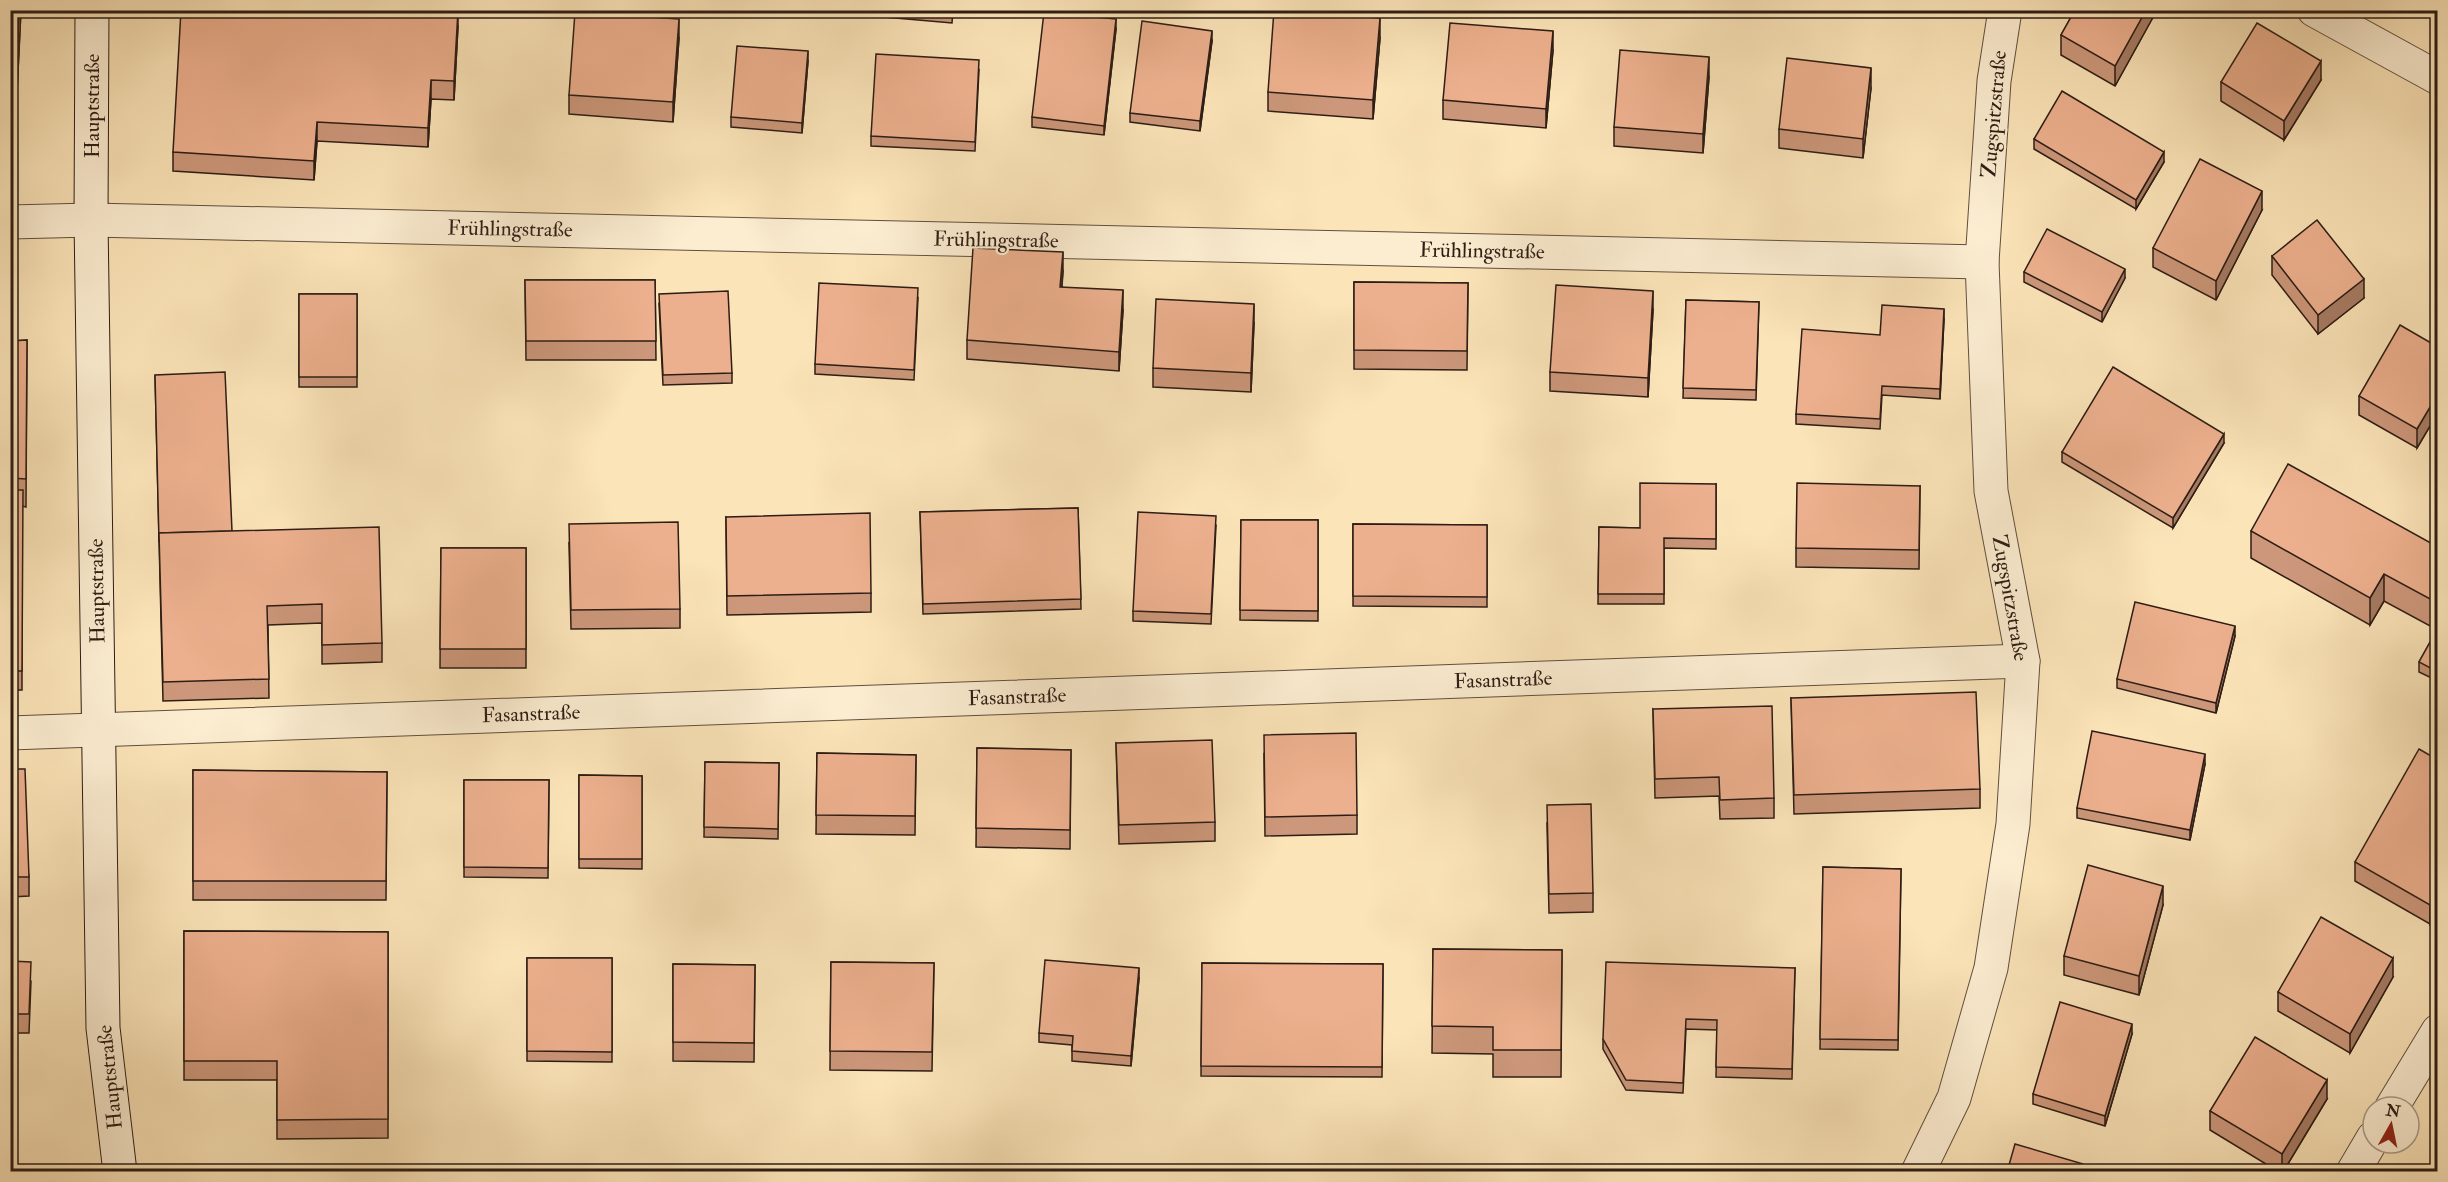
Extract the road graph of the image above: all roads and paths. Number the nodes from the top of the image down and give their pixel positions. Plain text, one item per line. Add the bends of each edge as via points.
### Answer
1 (92, 10) edge
2 (2005, 10) edge
3 (2314, 10) edge
4 (2438, 78) edge
5 (91, 220) junction
6 (10, 222) edge
7 (1982, 262) junction
8 (2023, 661) junction
9 (99, 730) junction
10 (10, 733) edge
11 (2438, 1030) edge
12 (2398, 1095) edge
13 (2363, 1155) edge
14 (120, 1172) edge
15 (1918, 1172) edge
16 (2353, 1172) edge

1 - 5 street, Hauptstraße
2 - 7 street, Zugspitzstraße via 1994,81
3 - 4 street
5 - 6 street, Frühlingstraße
5 - 7 street, Frühlingstraße
5 - 9 street, Hauptstraße
7 - 8 street, Zugspitzstraße via 1991,491
8 - 9 street, Fasanstraße
8 - 15 street, Zugspitzstraße via 2013,824 1991,968 1954,1098
9 - 10 street, Fasanstraße
9 - 14 street, Hauptstraße via 103,1028
11 - 12 street
13 - 16 street

